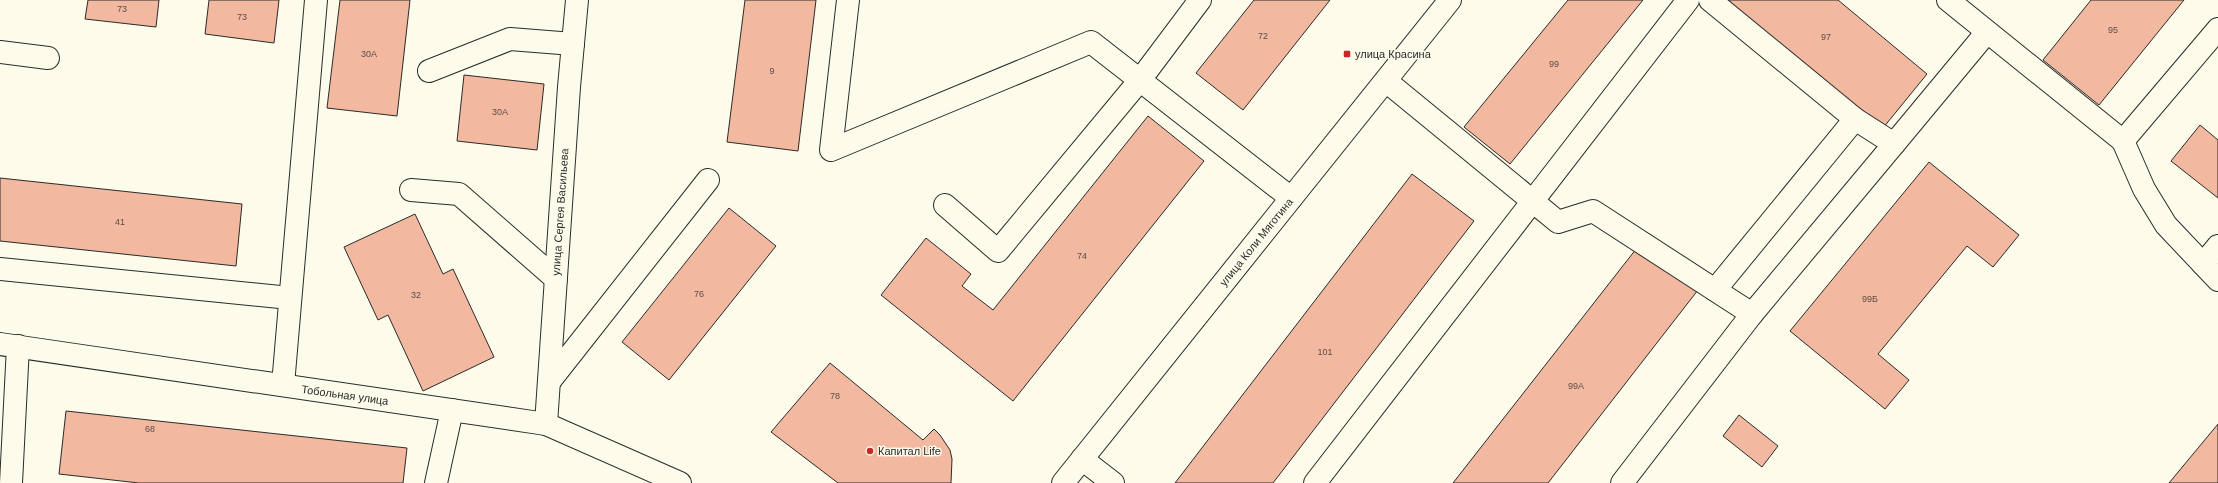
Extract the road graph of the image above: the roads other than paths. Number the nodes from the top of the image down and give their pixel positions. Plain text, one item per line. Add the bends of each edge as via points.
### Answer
1 (316, 0) edge
2 (577, 0) edge
3 (848, 0) edge
4 (1200, 0) edge
5 (1450, 0) edge
6 (1688, 0) edge
7 (1710, 0) edge
8 (1948, 0) edge
9 (2218, 29) edge
10 (1987, 32) junction
11 (573, 44) junction
12 (0, 52) edge
13 (48, 58) dead end
14 (429, 71) dead end
15 (1140, 80) junction
16 (1386, 81) junction
17 (1855, 119) junction
18 (2123, 141) junction
19 (1894, 144) junction
20 (708, 180) dead end
21 (411, 190) dead end
22 (1291, 198) junction
23 (1533, 200) junction
24 (945, 205) dead end
25 (2218, 246) edge
26 (2203, 264) junction
27 (0, 269) edge
28 (556, 279) junction
29 (2218, 280) edge
30 (1715, 290) junction
31 (290, 298) junction
32 (1752, 314) junction
33 (9, 345) edge
34 (548, 382) junction
35 (283, 385) junction
36 (452, 410) junction
37 (546, 424) junction
38 (1082, 459) junction
39 (11, 483) edge
40 (436, 483) edge
41 (680, 483) edge
42 (1063, 483) edge
43 (1113, 483) edge
44 (1315, 483) edge
45 (1622, 483) edge

1 - 31 street
2 - 11 street, улица Сергея Васильева
3 - 15 street via 831,150 1091,42
4 - 15 street
5 - 16 street, улица Коли Мяготина
6 - 23 street
7 - 17 street
8 - 10 street
9 - 18 street
10 - 18 street
10 - 19 street
11 - 14 street via 510,39
11 - 28 street, улица Сергея Васильева
12 - 13 street
15 - 22 street
15 - 24 street via 998,251
16 - 22 street, улица Коли Мяготина
16 - 23 street
17 - 19 street
17 - 30 street
18 - 26 street via 2144,189 2166,225
19 - 32 street
20 - 34 street
21 - 28 street via 459,194
22 - 38 street, улица Коли Мяготина
23 - 30 street via 1558,222 1593,211
23 - 44 street
25 - 26 street
26 - 29 street
27 - 31 street
28 - 34 street, улица Сергея Васильева
30 - 32 street
31 - 35 street
32 - 45 street
33 - 35 street, Тобольная улица
33 - 39 street
34 - 37 street, улица Сергея Васильева
35 - 36 street, Тобольная улица
36 - 37 street, Тобольная улица
36 - 40 street
37 - 41 street, Тобольная улица
38 - 42 street, улица Коли Мяготина
38 - 43 street

